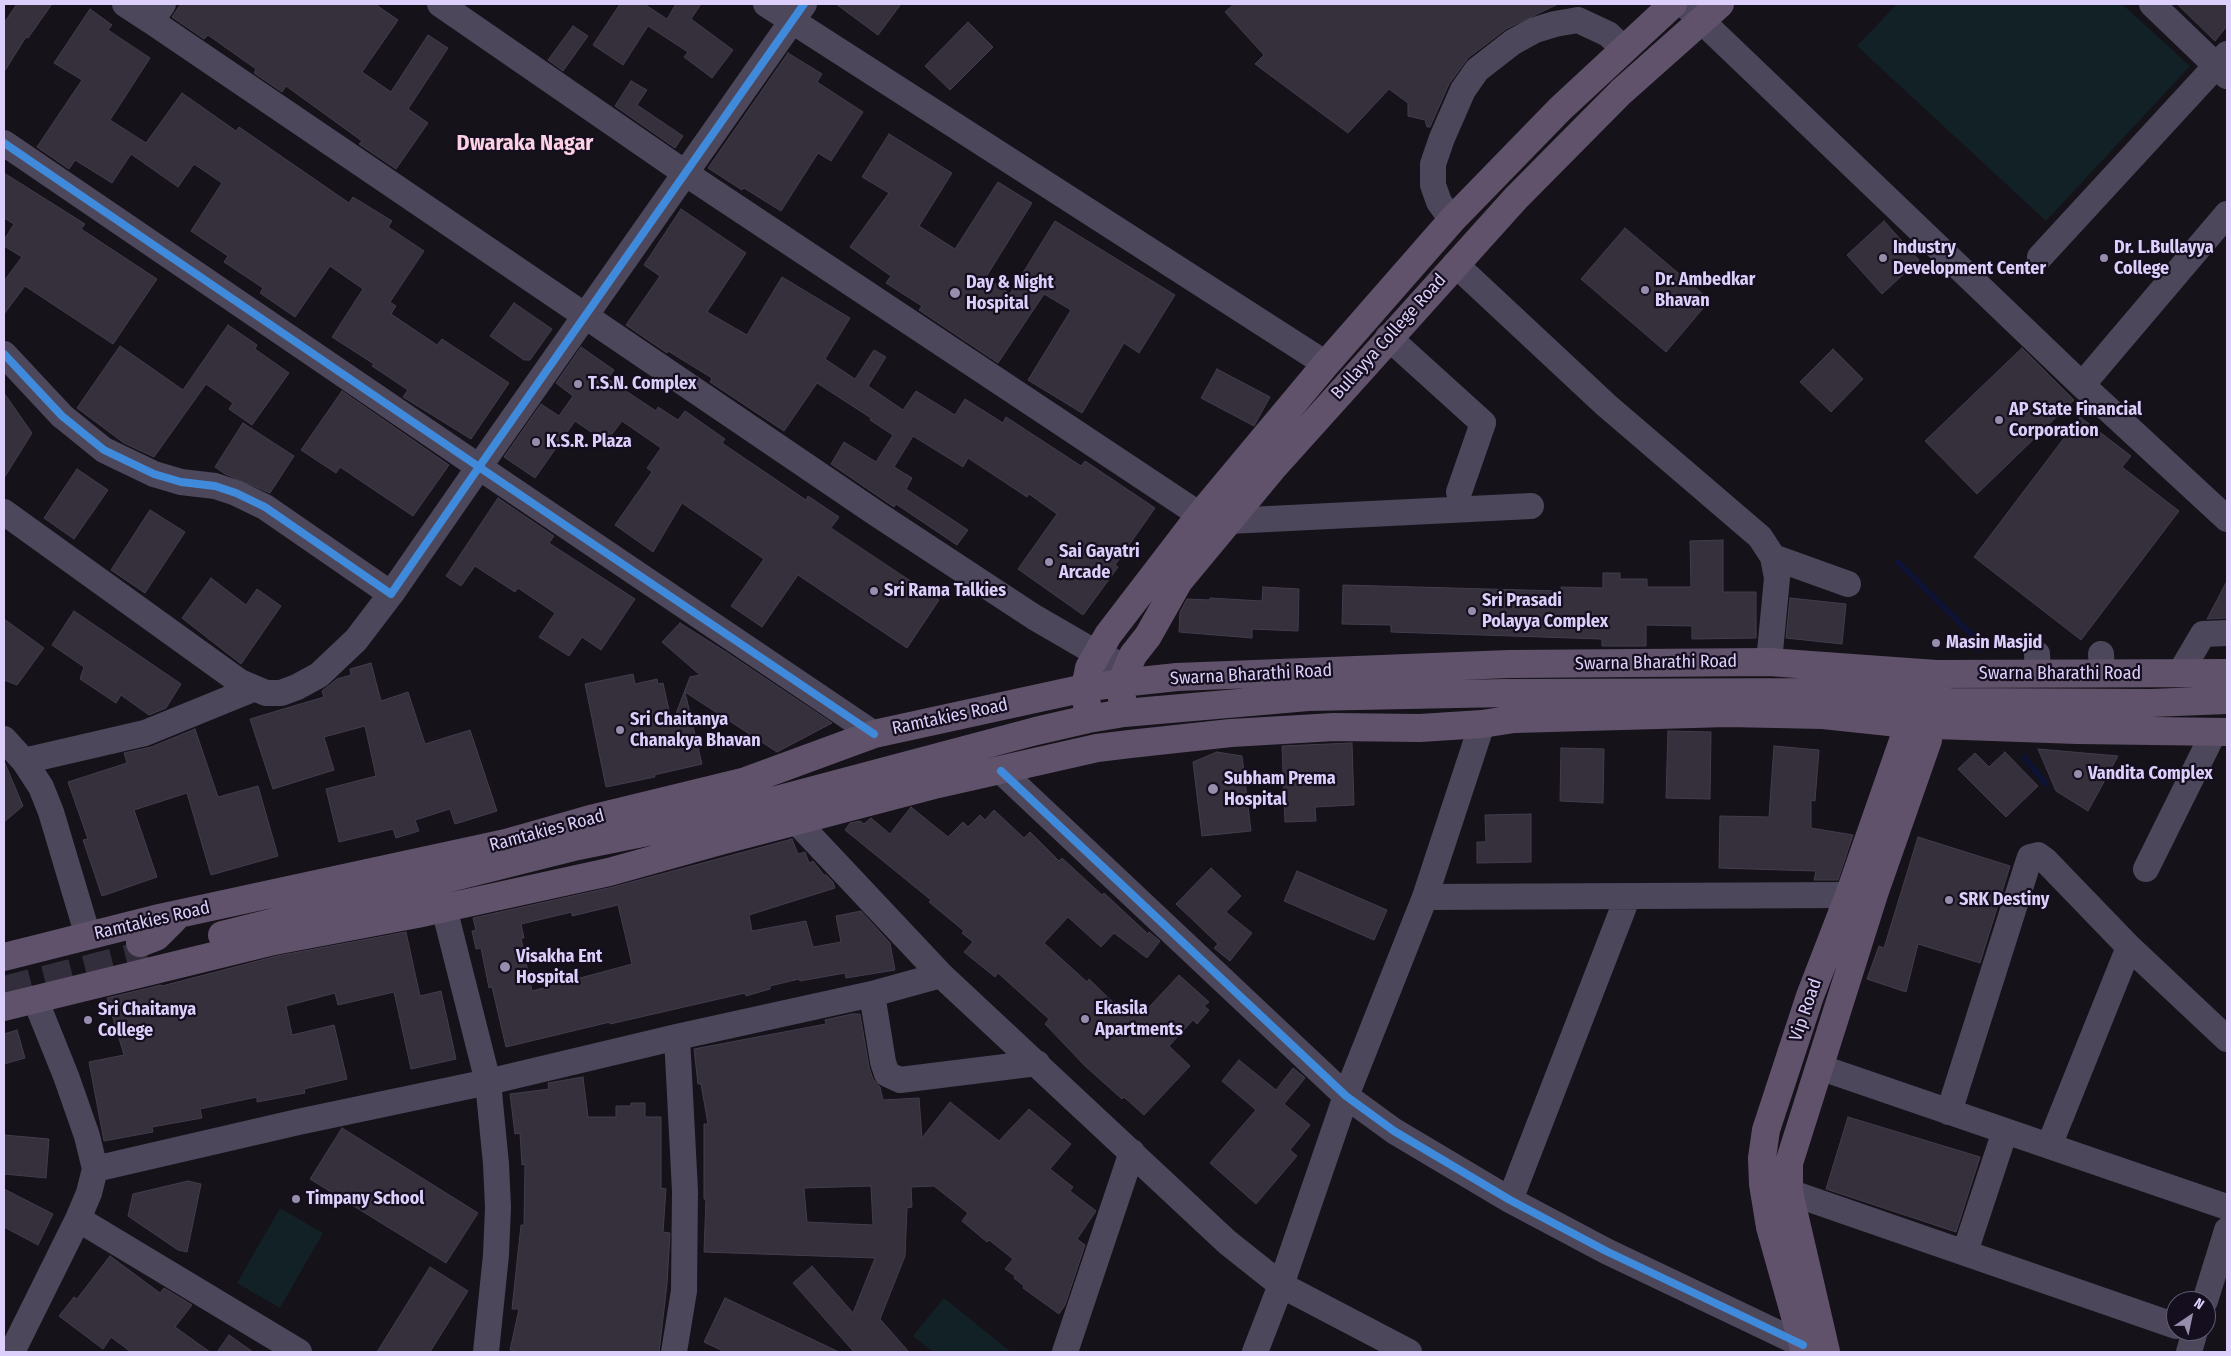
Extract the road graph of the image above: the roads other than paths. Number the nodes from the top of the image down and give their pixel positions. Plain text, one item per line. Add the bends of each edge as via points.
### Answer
1 (125, 4) edge
2 (440, 4) edge
3 (766, 4) edge
4 (1673, 4) edge
5 (2152, 4) edge
6 (1702, 9) edge
7 (157, 12) edge
8 (797, 12) edge
9 (1624, 49) junction
10 (2224, 66) edge
11 (4, 143) edge
12 (685, 173) junction
13 (2227, 214) edge
14 (1452, 220) junction
15 (2040, 257) dead end
16 (1455, 264) junction
17 (584, 316) junction
18 (1388, 338) junction
19 (4, 354) edge
20 (1326, 364) junction
21 (2082, 385) junction
22 (479, 466) junction
23 (1459, 492) dead end
24 (1531, 506) dead end
25 (4, 512) edge
26 (1200, 515) junction
27 (2227, 519) edge
28 (1229, 520) junction
29 (1773, 557) junction
30 (1848, 584) dead end
31 (391, 594) junction
32 (2227, 633) edge
33 (1096, 653) junction
34 (1769, 662) junction
35 (2180, 673) junction
36 (2227, 673) edge
37 (1124, 676) junction
38 (1085, 688) junction
39 (253, 689) junction
40 (1922, 699) junction
41 (2227, 700) edge
42 (1124, 713) junction
43 (1088, 719) junction
44 (1482, 724) junction
45 (2221, 732) edge
46 (874, 734) junction
47 (4, 738) edge
48 (24, 761) junction
49 (1001, 771) junction
50 (796, 822) junction
51 (2146, 869) dead end
52 (1849, 895) junction
53 (1628, 896) junction
54 (1425, 897) junction
55 (444, 908) junction
56 (180, 913) junction
57 (88, 936) junction
58 (2129, 947) junction
59 (182, 954) junction
60 (4, 957) edge
61 (941, 975) junction
62 (872, 994) junction
63 (35, 999) junction
64 (4, 1007) edge
65 (677, 1037) junction
66 (2227, 1039) edge
67 (1037, 1063) junction
68 (1819, 1067) junction
69 (488, 1082) junction
70 (1346, 1096) junction
71 (1949, 1112) junction
72 (2005, 1131) junction
73 (2049, 1146) junction
74 (1132, 1152) junction
75 (95, 1169) junction
76 (1789, 1192) junction
77 (1510, 1200) junction
78 (2227, 1207) edge
79 (78, 1219) junction
80 (2227, 1230) edge
81 (1965, 1252) junction
82 (1281, 1285) junction
83 (2208, 1291) edge
84 (2166, 1326) edge
85 (1811, 1350) edge
86 (12, 1352) edge
87 (299, 1352) edge
88 (486, 1352) edge
89 (674, 1352) edge
90 (1065, 1352) edge
91 (1255, 1352) edge
92 (1410, 1352) edge

1 - 7 street
2 - 12 street
3 - 8 street
4 - 9 main road, Bullayya College Road
5 - 10 street
6 - 16 main road, Bullayya College Road via 1654,61 1579,132
6 - 21 street
7 - 17 street
8 - 12 street
8 - 20 street
9 - 14 main road, Bullayya College Road via 1560,109
9 - 14 street via 1608,34 1578,20 1535,30 1513,42 1478,70 1463,90 1433,164 1433,185 1439,202
10 - 15 street
11 - 22 street
12 - 17 street
12 - 26 street
13 - 21 street
14 - 20 main road, Bullayya College Road
16 - 18 main road, Bullayya College Road
16 - 29 street via 1606,405 1760,537
17 - 22 street
17 - 33 street via 973,577
18 - 23 street via 1483,423
18 - 28 main road, Bullayya College Road
19 - 31 street via 62,416 104,450 154,474 181,482 215,486 264,507
20 - 26 main road, Bullayya College Road
21 - 27 street
22 - 31 street
22 - 46 street
24 - 28 street
25 - 39 street via 209,661
26 - 33 main road, Bullayya College Road
28 - 37 main road, Bullayya College Road via 1179,581 1148,636 1133,655
29 - 30 street
29 - 34 street via 1777,578
31 - 39 street via 356,640 319,675 281,693
32 - 35 street via 2203,634
33 - 37 street
33 - 38 main road, Bullayya College Road via 1088,668
34 - 37 main road, Swarna Bharathi Road via 1509,664 1177,677
34 - 40 main road, Swarna Bharathi Road
35 - 36 main road, Swarna Bharathi Road
35 - 40 main road, Swarna Bharathi Road via 2102,664 2038,664
37 - 38 main road, Swarna Bharathi Road
37 - 42 main road
38 - 43 main road, Bullayya College Road
38 - 46 main road, Ramtakies Road
39 - 48 street via 145,733
40 - 41 main road via 2151,703
40 - 42 main road via 1840,692 1308,697
40 - 44 main road via 1823,716 1728,713 1514,719
40 - 45 main road via 2077,730
40 - 52 main road, Vip Road
40 - 68 main road, Vip Road via 1928,740 1875,891
42 - 43 main road
43 - 59 main road via 682,825 568,849
44 - 49 main road via 1231,733 1097,748
44 - 54 street
45 - 51 street
46 - 56 main road, Ramtakies Road via 746,781 506,842
47 - 48 street
48 - 57 street via 41,787 51,812
49 - 50 main road via 938,784
49 - 70 street
50 - 55 main road via 609,872
50 - 61 street
52 - 53 street
52 - 85 main road, Vip Road via 1810,996 1766,1130 1762,1158 1770,1227
53 - 54 street
53 - 77 street
54 - 70 street
55 - 59 main road via 274,941
55 - 69 street
56 - 57 main road, Ramtakies Road
56 - 59 main road via 143,948
57 - 60 main road, Ramtakies Road
58 - 66 street
58 - 71 street via 2045,860 2038,855 2030,857
58 - 73 street
59 - 63 main road
61 - 62 street
61 - 67 street
62 - 65 street
62 - 67 street via 883,1062 887,1074 900,1080
63 - 64 main road
63 - 75 street via 66,1076
65 - 69 street
65 - 89 street via 685,1191 684,1292
67 - 74 street
68 - 71 street
68 - 76 main road, Vip Road via 1789,1162
69 - 75 street
69 - 88 street via 498,1207 495,1274
70 - 77 street via 1394,1131
70 - 82 street
71 - 72 street
72 - 73 street
72 - 81 street
73 - 78 street
74 - 82 street via 1227,1242
74 - 90 street
75 - 79 street
76 - 81 street
76 - 85 main road, Vip Road
77 - 85 street via 1606,1251
79 - 86 street
79 - 87 street
80 - 83 street
81 - 84 street
82 - 91 street
82 - 92 street

